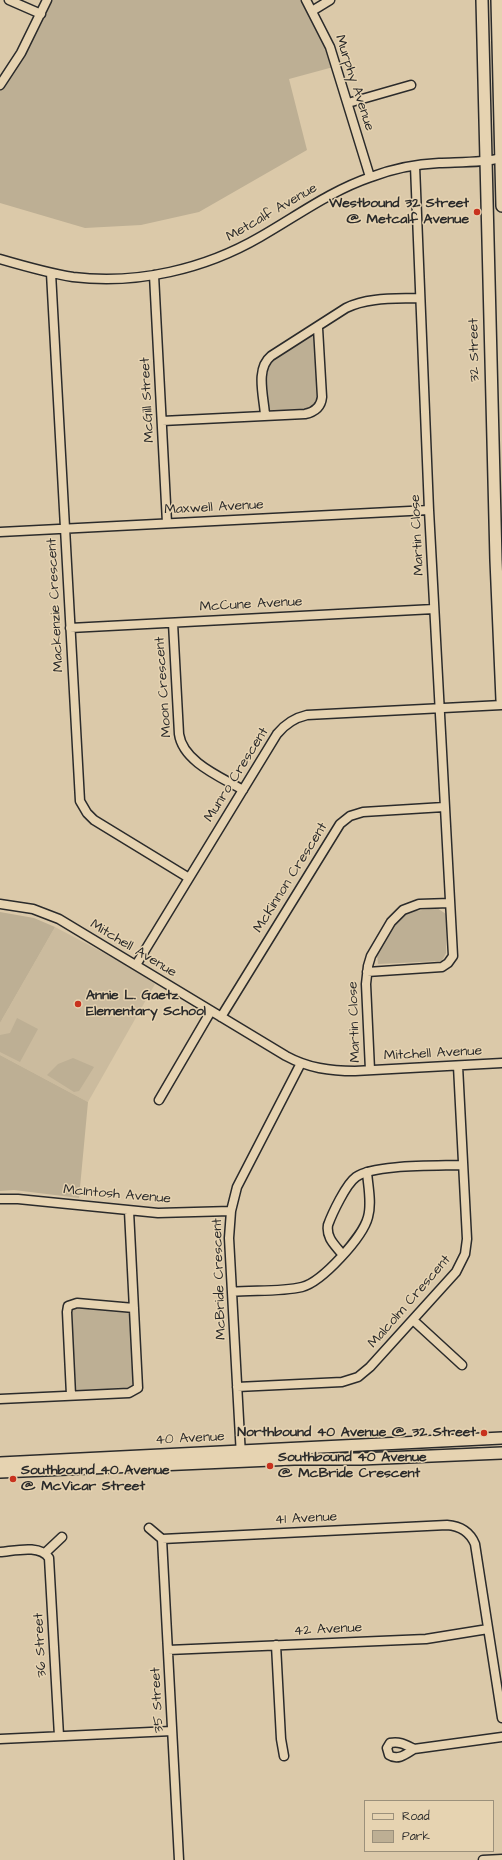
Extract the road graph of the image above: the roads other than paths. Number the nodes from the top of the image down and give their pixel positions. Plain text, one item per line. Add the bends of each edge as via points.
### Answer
1 (9, 0) edge
2 (47, 0) edge
3 (306, 0) edge
4 (330, 0) edge
5 (482, 0) edge
6 (497, 0) edge
7 (312, 11) junction
8 (41, 14) junction
9 (0, 85) edge
10 (410, 85) dead end
11 (348, 103) junction
12 (502, 159) edge
13 (486, 160) junction
14 (415, 166) junction
15 (370, 177) junction
16 (502, 206) edge
17 (0, 259) edge
18 (51, 273) junction
19 (154, 275) junction
20 (420, 298) junction
21 (318, 328) junction
22 (265, 415) junction
23 (162, 421) junction
24 (429, 510) junction
25 (167, 523) junction
26 (65, 529) junction
27 (0, 532) edge
28 (434, 609) junction
29 (173, 623) junction
30 (70, 628) junction
31 (502, 700) edge
32 (502, 705) edge
33 (439, 708) junction
34 (243, 790) junction
35 (444, 807) junction
36 (189, 878) junction
37 (450, 903) junction
38 (0, 904) edge
39 (136, 965) junction
40 (367, 972) junction
41 (211, 1011) junction
42 (221, 1017) junction
43 (301, 1063) junction
44 (502, 1063) edge
45 (458, 1066) junction
46 (370, 1070) junction
47 (159, 1100) dead end
48 (463, 1165) junction
49 (367, 1172) junction
50 (0, 1199) edge
51 (129, 1211) junction
52 (231, 1211) junction
53 (342, 1254) junction
54 (232, 1292) junction
55 (134, 1308) junction
56 (413, 1320) junction
57 (462, 1364) dead end
58 (237, 1388) junction
59 (71, 1395) junction
60 (0, 1398) edge
61 (502, 1438) edge
62 (502, 1453) edge
63 (483, 1454) junction
64 (241, 1456) junction
65 (502, 1457) edge
66 (0, 1463) edge
67 (0, 1472) edge
68 (150, 1528) dead end
69 (62, 1537) dead end
70 (162, 1539) junction
71 (0, 1552) edge
72 (45, 1553) junction
73 (488, 1630) junction
74 (276, 1646) junction
75 (168, 1650) junction
76 (502, 1718) edge
77 (172, 1731) junction
78 (59, 1736) junction
79 (502, 1737) edge
80 (0, 1739) edge
81 (414, 1749) dead end
82 (284, 1756) dead end
83 (502, 1859) edge
84 (179, 1860) edge
85 (483, 1860) edge

1 - 8 street
2 - 8 street
3 - 7 street, Murphy Avenue
4 - 7 street
5 - 13 main road, 32 Street
6 - 12 main road
7 - 11 street, Murphy Avenue via 330,47
8 - 9 street
10 - 11 street
11 - 15 street, Murphy Avenue
12 - 13 street, Metcalf Avenue
12 - 16 main road
13 - 14 street, Metcalf Avenue
13 - 31 main road, 32 Street
14 - 15 street, Metcalf Avenue
14 - 20 street, Martin Close
15 - 19 street, Metcalf Avenue via 322,198 237,249 195,265
17 - 18 street, Metcalf Avenue
18 - 19 street, Metcalf Avenue via 100,278
18 - 26 street, Mackenzie Crescent
19 - 23 street, McGill Street
20 - 21 street via 370,300 358,303 346,308
20 - 24 street, Martin Close
21 - 22 street via 265,362 262,376
21 - 22 street via 322,397 318,407 308,413
22 - 23 street
23 - 25 street, McGill Street
24 - 25 street, Maxwell Avenue
24 - 28 street, Martin Close
25 - 26 street, Maxwell Avenue
26 - 27 street, Maxwell Avenue
26 - 30 street, Mackenzie Crescent
28 - 29 street, McCune Avenue
28 - 33 street, Martin Close
29 - 30 street, McCune Avenue
29 - 34 street, Moon Crescent via 178,734 181,744 194,760
30 - 36 street, Mackenzie Crescent via 79,790 83,807 94,820
32 - 33 street, Munro Crescent
33 - 34 street, Munro Crescent via 311,715 297,718 286,724 277,734
33 - 35 street, Martin Close
34 - 36 street, Munro Crescent
35 - 37 street, Martin Close
35 - 42 street, McKinnon Crescent via 363,812 350,816 340,824
36 - 39 street, Munro Crescent
37 - 40 street, Martin Close via 413,906 395,916 374,950
37 - 40 street, Martin Close via 453,956 448,963 437,968
38 - 39 street, Mitchell Avenue via 22,906 51,916
39 - 41 street, Mitchell Avenue
40 - 46 street, Martin Close
41 - 42 street, Mitchell Avenue
41 - 47 street
42 - 43 street, Mitchell Avenue
43 - 46 street, Mitchell Avenue via 331,1070
43 - 52 street, McBride Crescent via 239,1182
44 - 45 street, Mitchell Avenue
45 - 46 street, Mitchell Avenue
45 - 48 street, Malcolm Crescent
48 - 49 street via 376,1169
48 - 56 street, Malcolm Crescent via 467,1239 465,1254 452,1277
49 - 53 street via 370,1206 368,1216 362,1231
49 - 53 street via 351,1182 328,1225 330,1239
50 - 51 street, McIntosh Avenue
51 - 52 street, McIntosh Avenue via 170,1214
51 - 55 street
52 - 54 street, McBride Crescent via 229,1238
53 - 54 street via 326,1273 310,1285
54 - 58 street, McBride Crescent
55 - 59 street via 138,1388 129,1393
55 - 59 street via 77,1303 68,1306
56 - 57 street
56 - 58 street, Malcolm Crescent via 370,1367 351,1380 337,1383
58 - 64 street, McBride Crescent
59 - 60 street
61 - 64 main road, 40 Avenue
62 - 63 main road, 40 Avenue
63 - 64 main road, 40 Avenue
63 - 65 main road
64 - 66 main road, 40 Avenue
64 - 67 main road, 40 Avenue
68 - 70 street
69 - 72 street
70 - 73 street, 41 Avenue via 447,1525 460,1528 467,1532 475,1544
70 - 75 street, 35 Street
71 - 72 street via 35,1550
72 - 78 street, 36 Street via 50,1563
73 - 74 street, 42 Avenue via 426,1639
73 - 76 street
74 - 75 street, 42 Avenue
74 - 82 street
75 - 77 street, 35 Street
77 - 78 street
77 - 84 street, 35 Street
78 - 80 street
79 - 81 street
83 - 85 street

